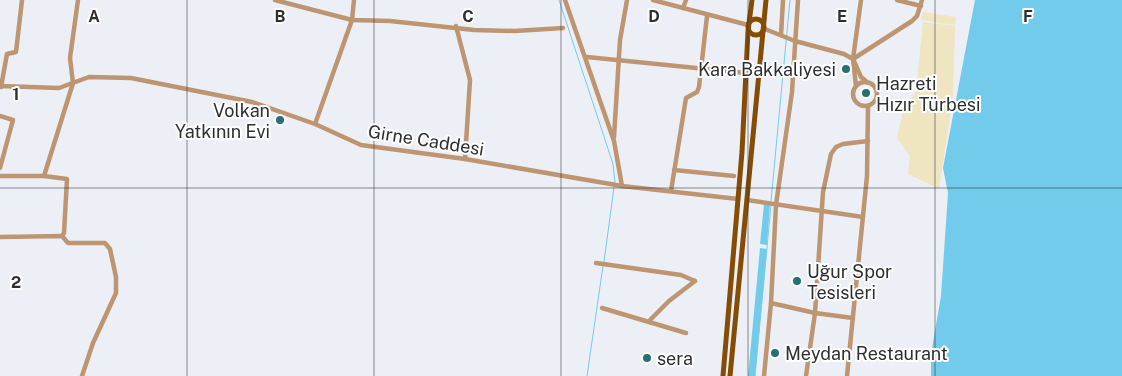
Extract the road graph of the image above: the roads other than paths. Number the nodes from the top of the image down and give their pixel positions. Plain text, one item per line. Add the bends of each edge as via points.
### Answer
1 (22, 0) edge
2 (78, 0) edge
3 (275, 0) edge
4 (354, 0) edge
5 (566, 0) edge
6 (627, 0) edge
7 (653, 0) edge
8 (686, 0) edge
9 (752, 0) edge
10 (766, 0) edge
11 (783, 0) edge
12 (798, 0) edge
13 (861, 0) edge
14 (897, 0) edge
15 (922, 0) edge
16 (921, 6) junction
17 (683, 8) junction
18 (707, 16) junction
19 (352, 20) junction
20 (748, 25) junction
21 (456, 26) junction
22 (563, 28) dead end
23 (764, 28) junction
24 (781, 35) junction
25 (795, 41) junction
26 (0, 52) edge
27 (7, 54) junction
28 (587, 57) junction
29 (853, 59) junction
30 (620, 60) junction
31 (702, 68) junction
32 (746, 74) junction
33 (867, 82) junction
34 (73, 83) junction
35 (0, 86) edge
36 (856, 86) junction
37 (868, 106) junction
38 (0, 116) edge
39 (314, 124) junction
40 (614, 141) junction
41 (868, 142) junction
42 (465, 159) junction
43 (0, 168) edge
44 (674, 170) junction
45 (0, 176) edge
46 (44, 176) junction
47 (734, 176) dead end
48 (622, 186) junction
49 (671, 190) junction
50 (738, 199) junction
51 (747, 200) junction
52 (776, 204) junction
53 (822, 211) junction
54 (863, 217) junction
55 (62, 236) junction
56 (0, 237) edge
57 (596, 263) dead end
58 (771, 304) junction
59 (602, 308) dead end
60 (815, 313) junction
61 (853, 318) junction
62 (650, 320) junction
63 (686, 333) dead end
64 (82, 376) edge
65 (723, 376) edge
66 (730, 376) edge
67 (764, 376) edge
68 (806, 376) edge
69 (847, 376) edge

1 - 27 street via 16,52
2 - 34 street via 70,58
3 - 19 street
4 - 19 street
5 - 28 street
6 - 30 street
7 - 17 street
8 - 17 street
9 - 20 main road
10 - 23 main road
11 - 24 street
12 - 25 street
13 - 29 street
14 - 16 street
15 - 16 street
16 - 29 street via 912,21
17 - 18 street
18 - 20 street
18 - 31 street
19 - 21 street
19 - 39 street
20 - 23 main road via 758,19
20 - 23 main road via 750,33 755,35 760,35
20 - 32 main road
21 - 22 street via 515,31
21 - 42 street via 470,80
23 - 24 street
23 - 51 main road
24 - 25 street
25 - 29 street
25 - 52 street via 792,92
26 - 27 street
27 - 35 street
28 - 30 street
28 - 40 street
29 - 33 street via 861,77
29 - 36 street
30 - 31 street
30 - 40 street
31 - 32 street
31 - 44 street via 698,91 686,98
32 - 50 main road
33 - 36 street
33 - 37 street via 878,94 875,102
34 - 35 street, Girne Caddesi via 59,88
34 - 39 street, Girne Caddesi via 89,77 131,78 252,102
34 - 46 street
36 - 37 street via 853,93 855,101 861,106
37 - 41 street
38 - 43 street via 13,120
39 - 42 street, Girne Caddesi via 361,145
40 - 48 street
41 - 53 street via 843,144 832,151
41 - 54 street
42 - 48 street, Girne Caddesi
44 - 47 street
44 - 49 street
45 - 46 street
46 - 55 street via 67,180
48 - 49 street, Girne Caddesi
49 - 50 street, Girne Caddesi
50 - 65 main road
51 - 52 street
51 - 66 main road
52 - 53 street
52 - 58 street
53 - 54 street
53 - 60 street
54 - 61 street
55 - 56 street
55 - 64 street via 68,243 105,244 110,249 116,276 116,293
57 - 62 street via 681,275 695,281
58 - 60 street
58 - 67 street
59 - 62 street
60 - 61 street
60 - 68 street
61 - 69 street
62 - 63 street

